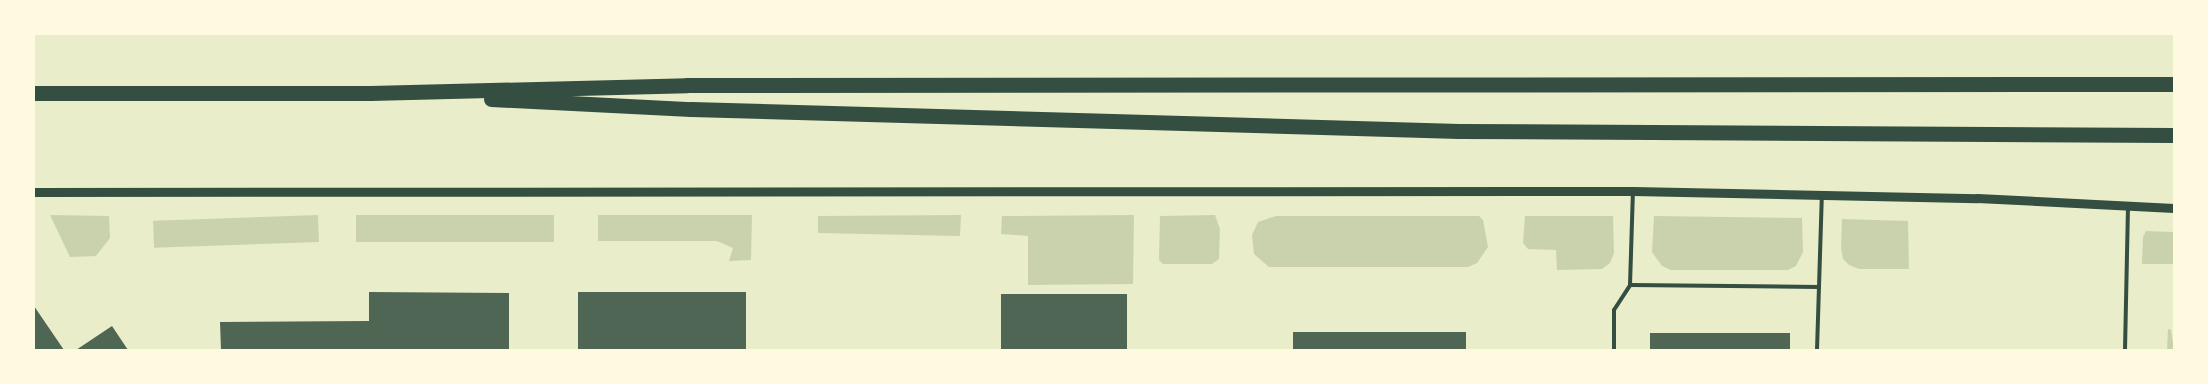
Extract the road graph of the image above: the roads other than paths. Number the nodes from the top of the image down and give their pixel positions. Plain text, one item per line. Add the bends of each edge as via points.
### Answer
1 (2174, 84) edge
2 (34, 93) edge
3 (370, 93) junction
4 (2058, 135) junction
5 (2174, 135) edge
6 (2174, 144) edge
7 (1633, 191) junction
8 (34, 192) edge
9 (1822, 195) junction
10 (2128, 205) junction
11 (2174, 208) edge
12 (1630, 285) junction
13 (1819, 287) junction
14 (1614, 350) edge
15 (1817, 350) edge
16 (2125, 350) edge

1 - 3 highway via 687,85
2 - 3 highway
3 - 4 highway via 691,109 1356,129
4 - 5 highway
4 - 6 highway
7 - 8 street
7 - 9 street
7 - 12 lane
9 - 10 street
9 - 13 lane
10 - 11 street
10 - 16 lane
12 - 13 lane
12 - 14 lane via 1614,310
13 - 15 lane

